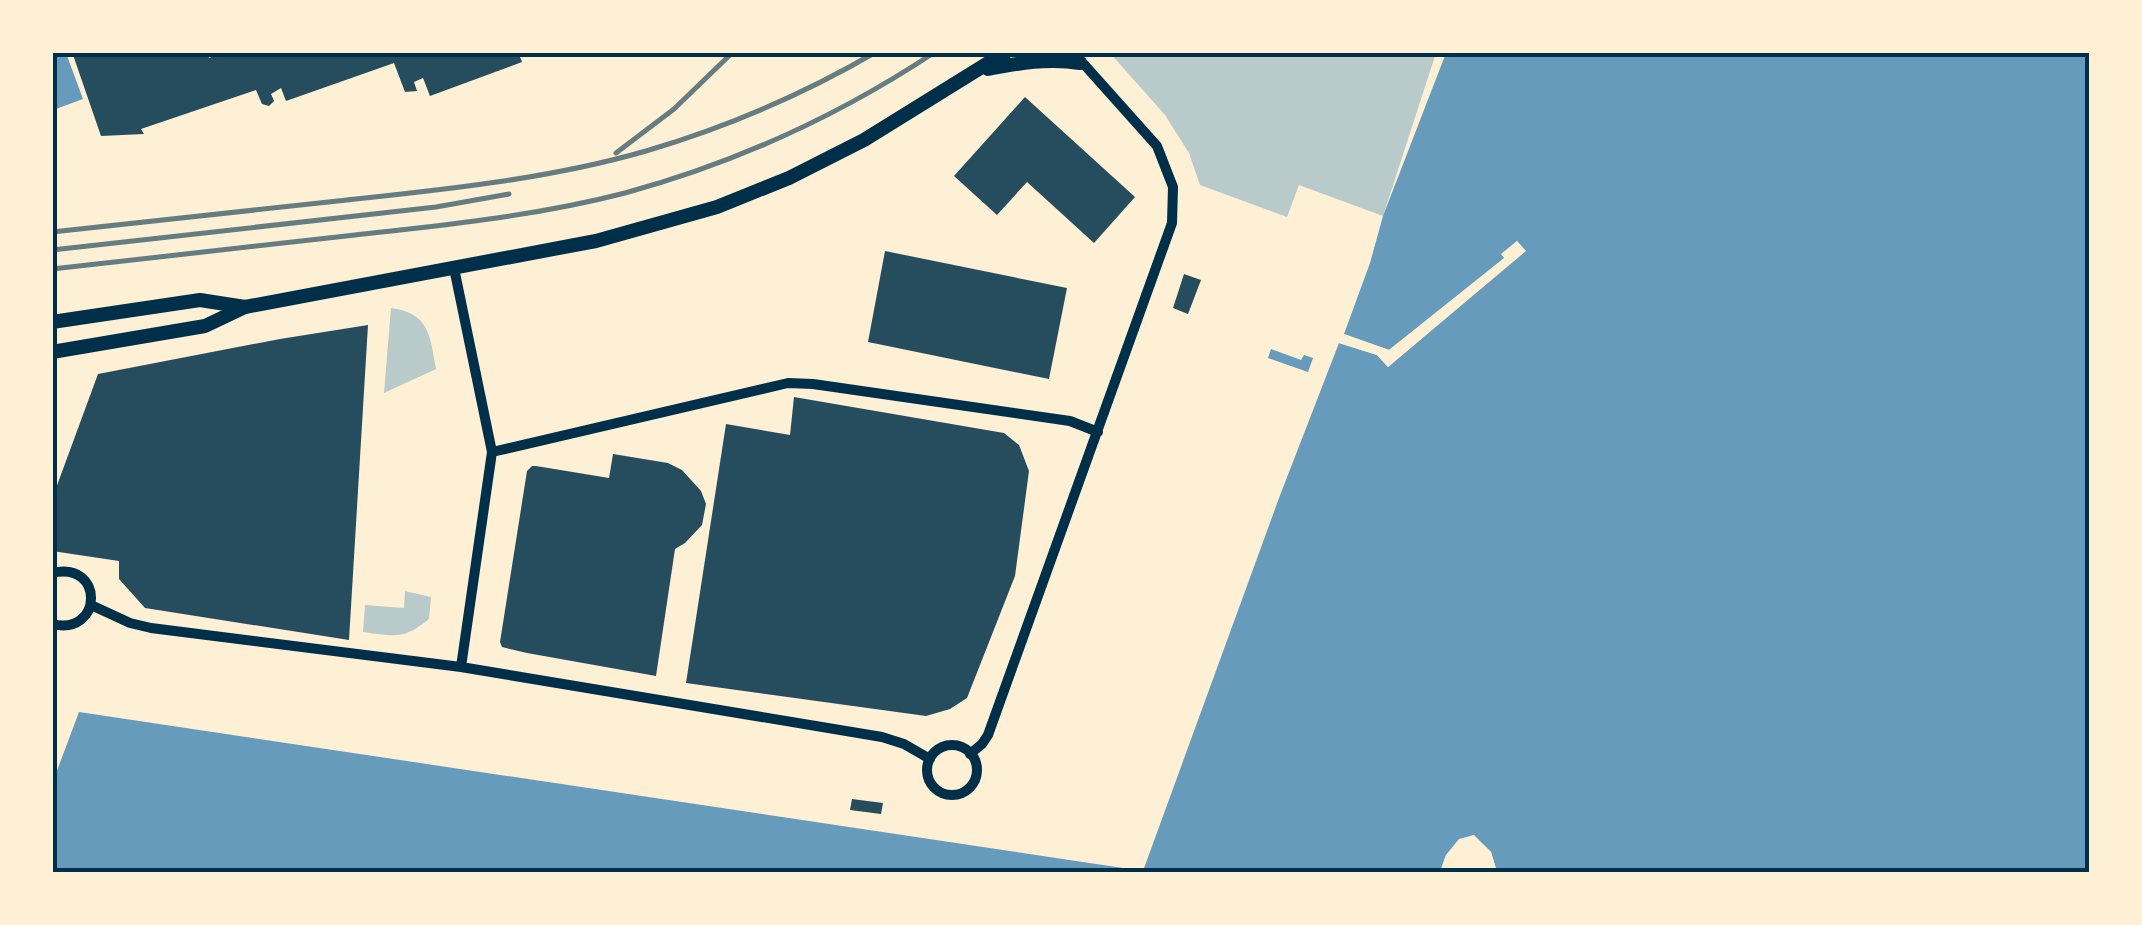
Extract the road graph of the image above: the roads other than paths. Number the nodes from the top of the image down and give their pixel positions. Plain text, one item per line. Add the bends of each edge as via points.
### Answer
1 (1006, 52) edge
2 (1076, 58) edge
3 (978, 72) junction
4 (454, 268) junction
5 (245, 307) junction
6 (52, 322) edge
7 (52, 352) edge
8 (1098, 432) junction
9 (492, 452) junction
10 (52, 572) edge
11 (91, 606) junction
12 (52, 624) edge
13 (461, 667) junction
14 (970, 754) junction
15 (930, 758) junction

1 - 3 street
2 - 3 street
2 - 8 street via 1156,146 1173,187 1172,223
3 - 4 street via 864,140 717,208 596,241
4 - 5 street
4 - 9 street
5 - 6 street via 200,300
5 - 7 street via 205,326
8 - 9 street via 1070,421 788,383
8 - 14 street via 988,734
9 - 13 street
10 - 11 street via 70,571 85,580
11 - 12 street via 80,622
11 - 13 street via 151,628
13 - 15 street via 882,737
14 - 15 street via 952,745
14 - 15 street via 977,766 974,782 954,795 934,786

